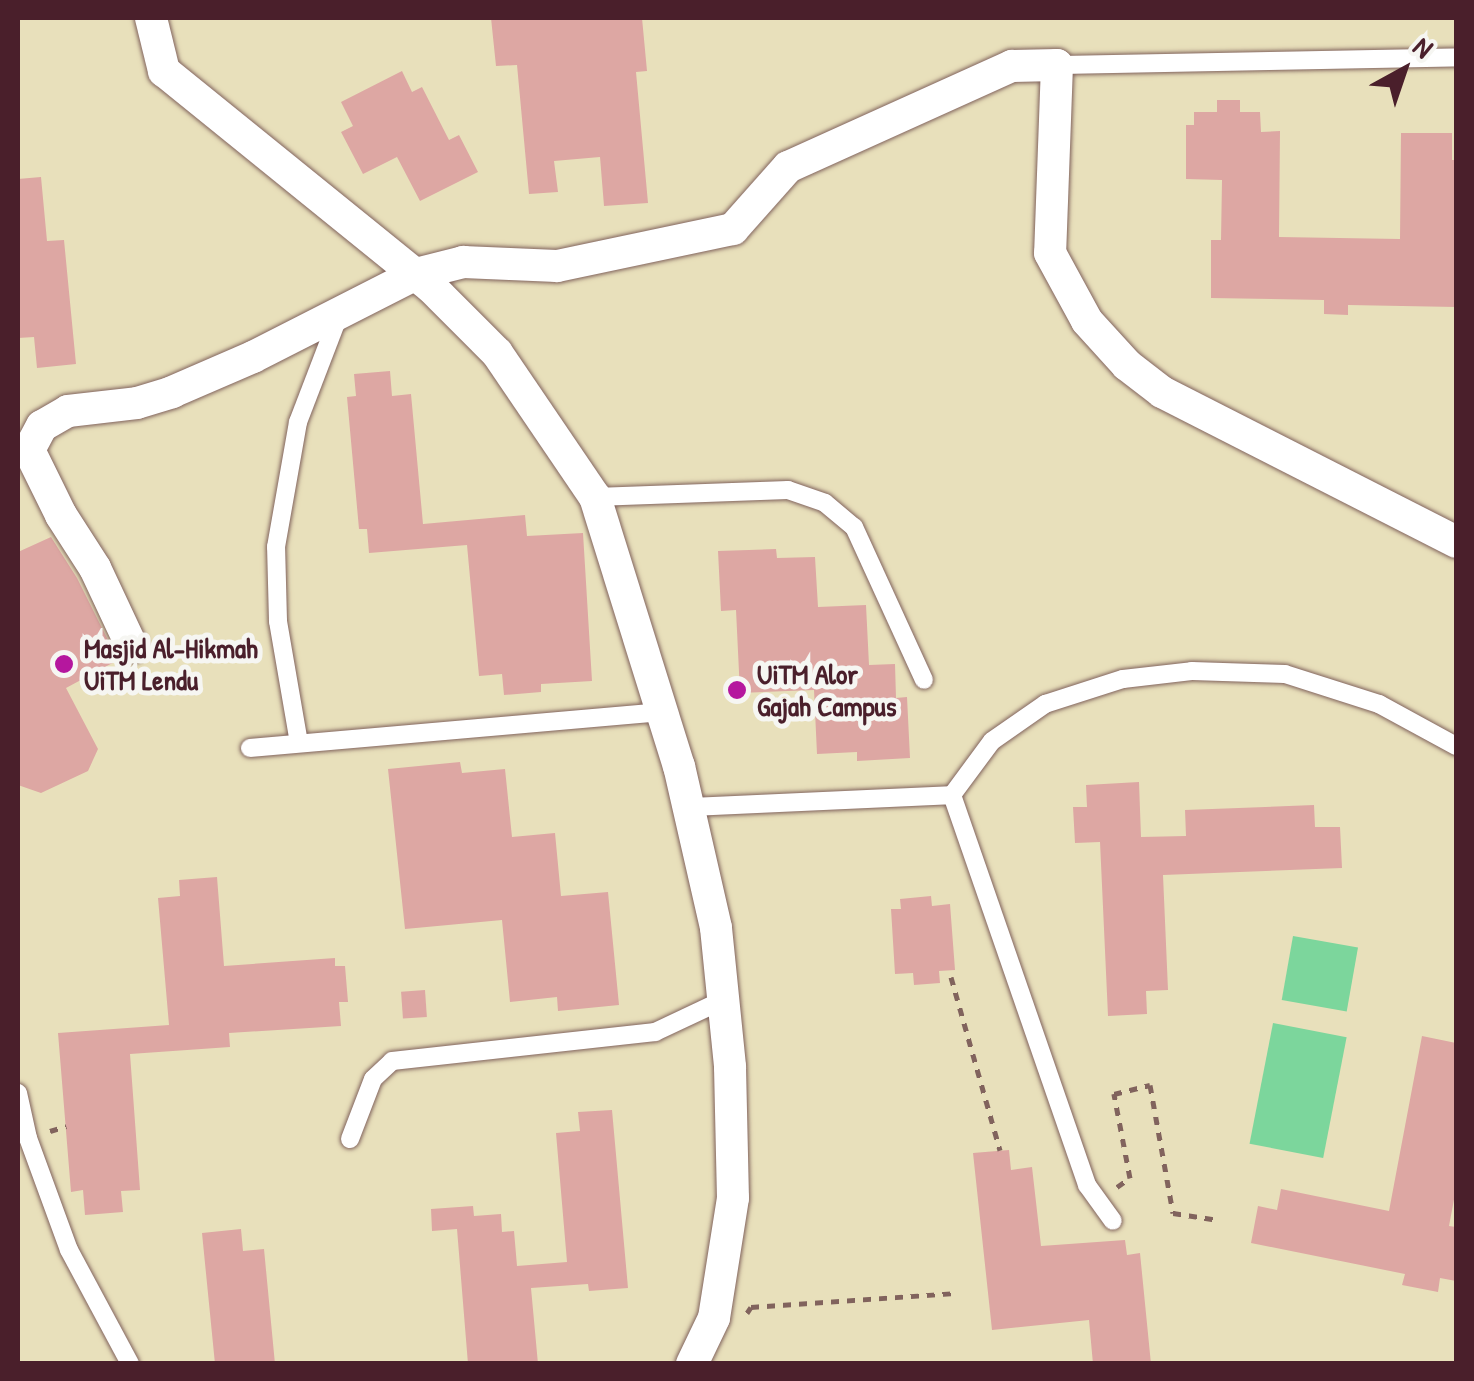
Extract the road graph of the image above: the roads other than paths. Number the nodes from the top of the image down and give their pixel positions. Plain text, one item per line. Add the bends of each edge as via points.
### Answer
1 (151, 18) edge
2 (1456, 57) edge
3 (1057, 65) junction
4 (416, 274) junction
5 (339, 314) junction
6 (594, 497) junction
7 (1456, 542) edge
8 (132, 647) dead end
9 (924, 680) dead end
10 (664, 712) junction
11 (299, 743) junction
12 (1456, 746) edge
13 (250, 748) dead end
14 (952, 795) junction
15 (689, 807) junction
16 (723, 1000) junction
17 (18, 1093) edge
18 (350, 1138) dead end
19 (1113, 1221) dead end
20 (130, 1364) edge
21 (692, 1364) edge

1 - 4 street via 164,71
2 - 3 lane
3 - 4 street via 1012,66 788,168 733,229 556,266 463,262
3 - 7 street via 1050,253 1087,322 1162,392
4 - 5 street
4 - 6 street via 497,352
5 - 8 street via 172,392 68,411 42,426 28,450
5 - 11 lane via 298,422 276,547 278,621
6 - 9 lane via 788,490 825,503 854,528
6 - 10 street
10 - 11 lane
10 - 15 street
11 - 13 lane
12 - 14 lane via 1380,704 1286,674 1192,671 1123,680 1045,704 992,741
14 - 15 lane
14 - 19 lane via 1087,1185
15 - 16 street via 716,928
16 - 18 lane via 654,1032 392,1061 373,1079
16 - 21 street via 732,1198 714,1318
17 - 20 lane via 69,1250

